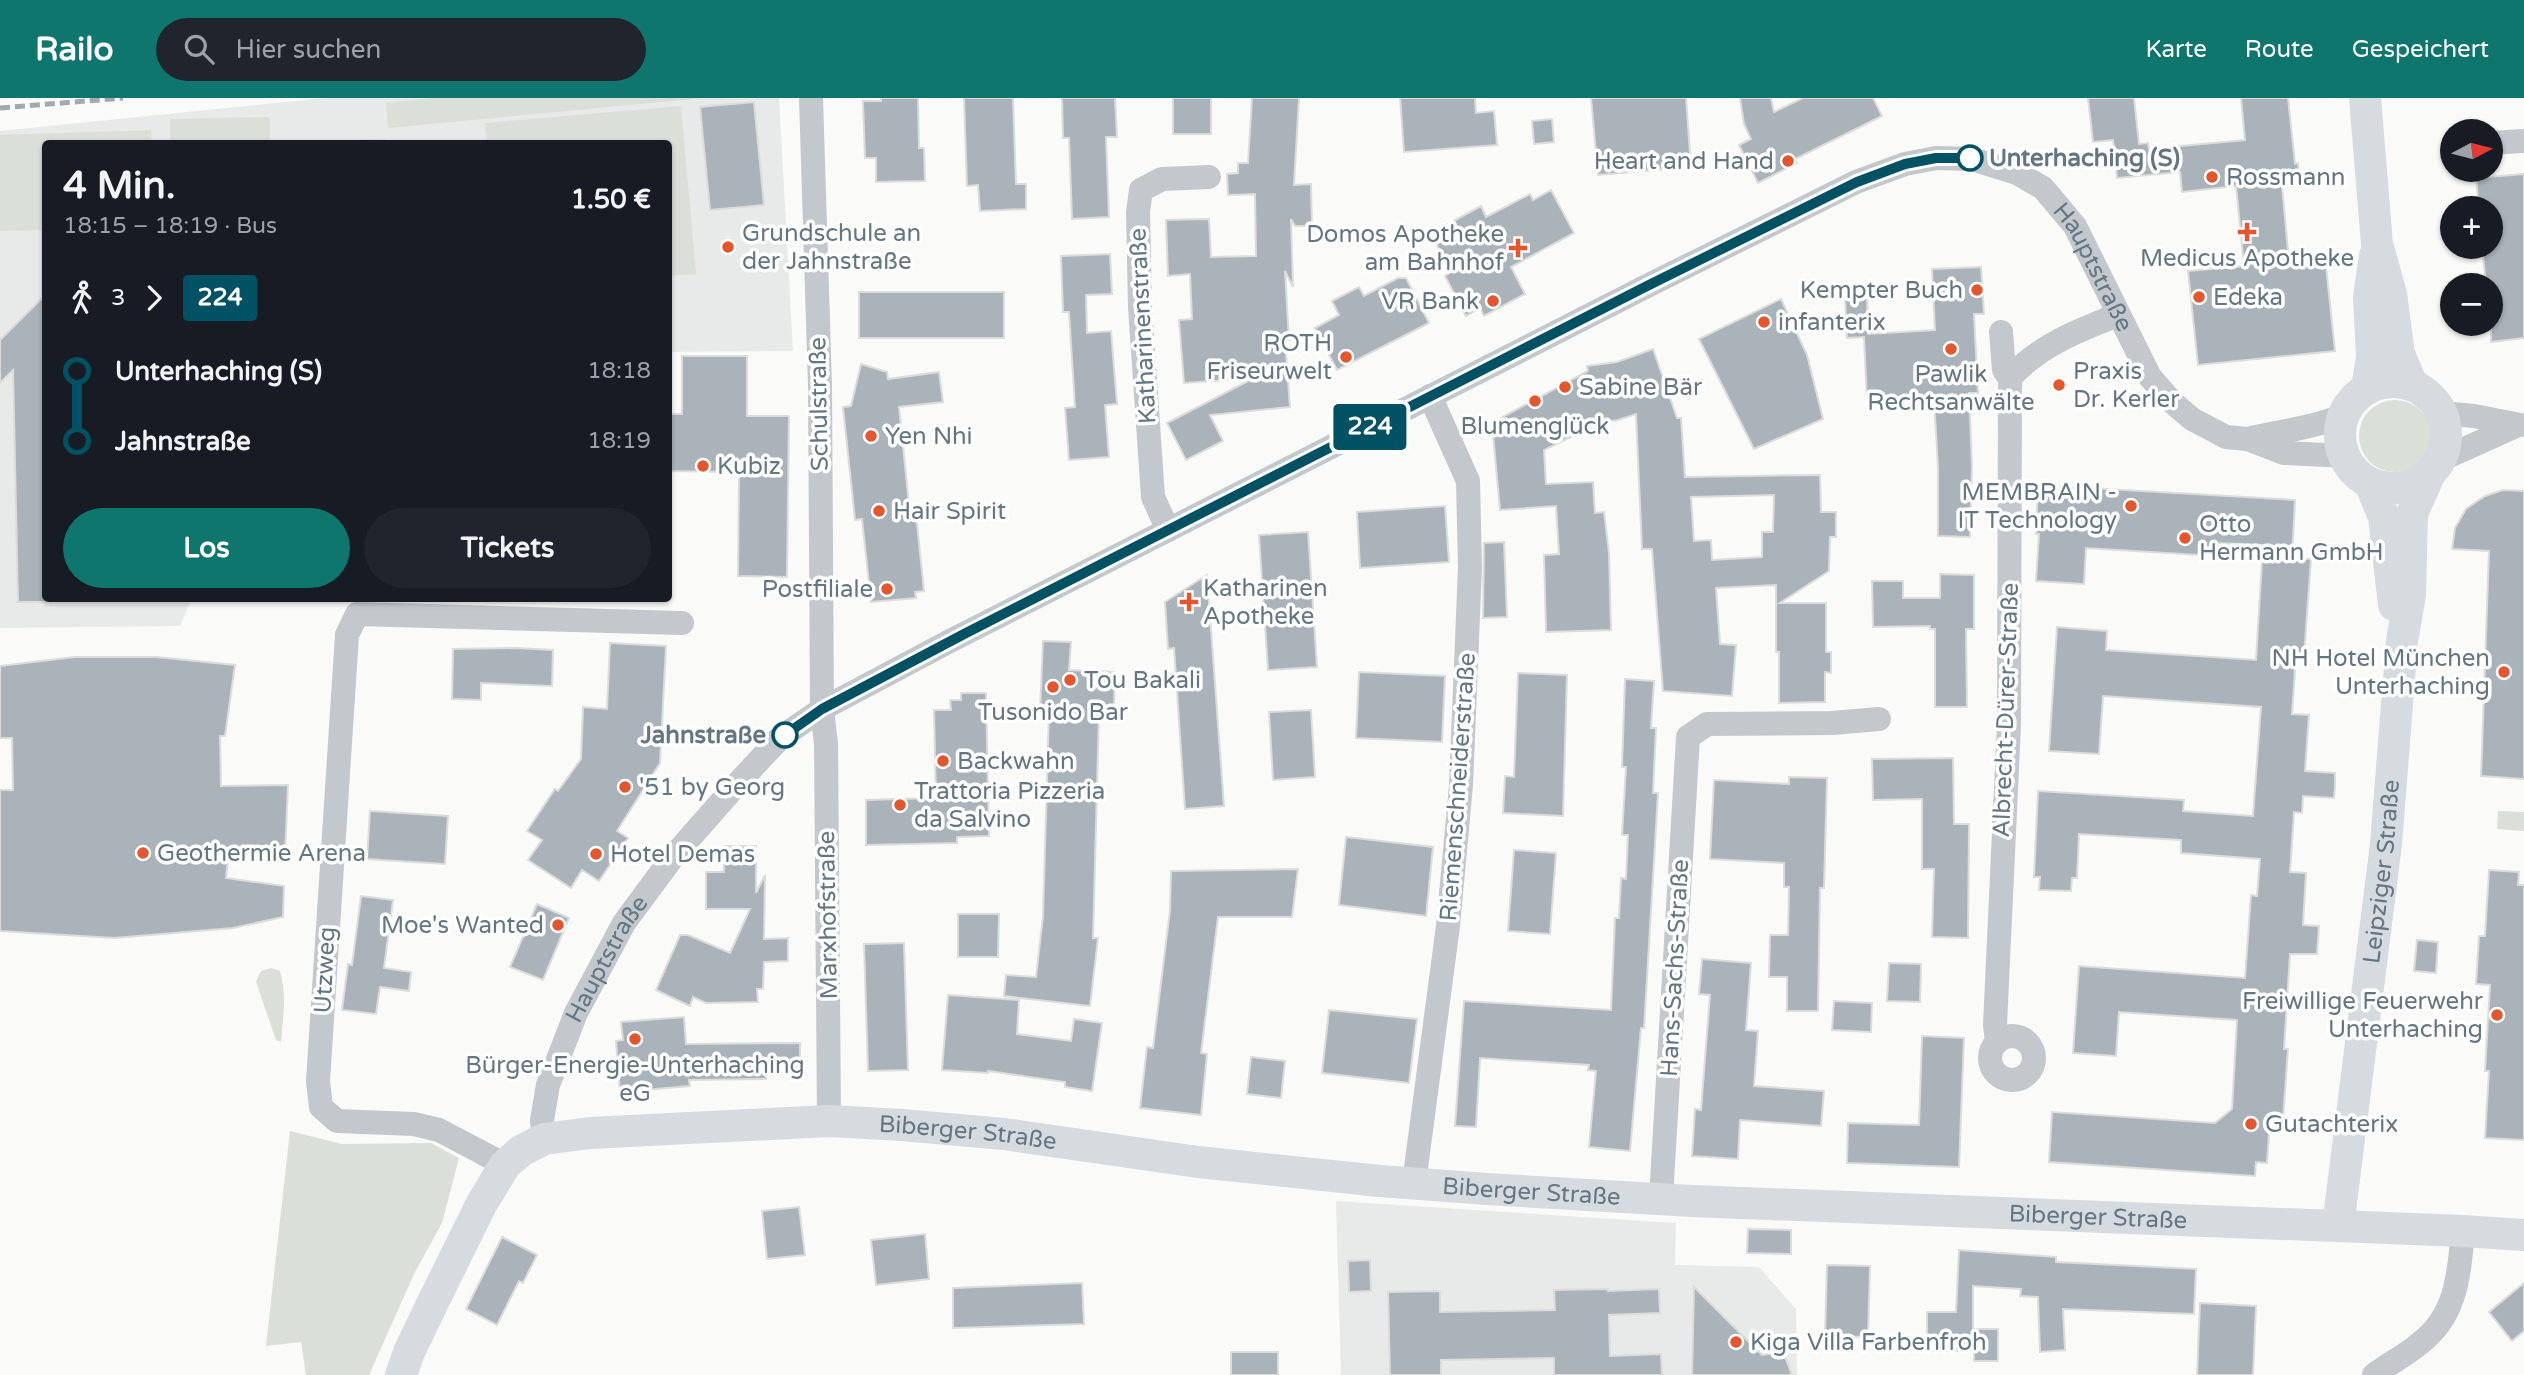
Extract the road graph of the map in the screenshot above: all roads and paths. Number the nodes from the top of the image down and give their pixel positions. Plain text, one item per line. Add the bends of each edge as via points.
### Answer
1 (811, 98) edge
2 (2365, 98) edge
3 (2524, 141) edge
4 (2503, 142) edge
5 (1209, 177) dead end
6 (2377, 244) junction
7 (2118, 316) junction
8 (2034, 355) junction
9 (2010, 378) junction
10 (2412, 385) junction
11 (2367, 389) junction
12 (1430, 396) junction
13 (2441, 413) junction
14 (2344, 415) junction
15 (2521, 425) edge
16 (2248, 439) junction
17 (2346, 456) junction
18 (2435, 466) junction
19 (2370, 483) junction
20 (1168, 530) junction
21 (682, 623) dead end
22 (2402, 641) junction
23 (822, 709) junction
24 (1878, 719) dead end
25 (1997, 1041) dead end
26 (829, 1121) junction
27 (544, 1139) junction
28 (505, 1165) junction
29 (1414, 1183) junction
30 (1661, 1199) junction
31 (2338, 1226) junction
32 (2463, 1231) junction
33 (2524, 1235) edge
34 (401, 1375) edge
35 (2374, 1375) edge

1 - 23 street, Schulstraße via 820,375
2 - 6 main road
3 - 4 street
5 - 20 street, Katharinenstraße via 1162,179 1142,190 1138,212 1153,497
6 - 10 main road via 2391,294 2399,354
6 - 11 main road via 2369,297 2372,357
7 - 8 street
7 - 12 street, Hauptstraße via 2075,226 2043,188 1994,165 1936,158 1857,182
7 - 16 street, Hauptstraße via 2150,377 2171,401 2207,428 2226,437
8 - 9 street
8 - 9 street, Albrecht-Dürer-Straße via 2001,331 2004,370
9 - 25 street, Albrecht-Dürer-Straße via 2009,725
10 - 11 main road via 2381,383
10 - 13 main road via 2434,401
11 - 14 main road
12 - 20 street, Hauptstraße
12 - 29 street, Riemenschneiderstraße via 1468,481 1468,669 1444,965
13 - 15 street
13 - 18 main road via 2445,445
14 - 16 street, Hauptstraße via 2319,426
14 - 17 main road via 2340,431
15 - 18 street
16 - 17 street, Hauptstraße via 2284,453
17 - 19 main road via 2350,466
18 - 19 main road via 2417,482 2402,487
18 - 22 main road, Leipziger Straße via 2412,514 2410,595
19 - 22 main road, Leipziger Straße via 2384,517
20 - 23 street, Hauptstraße
21 - 28 street, Utzweg via 357,614 347,635 318,1081 321,1107 337,1121 414,1124 439,1130
22 - 31 main road, Leipziger Straße via 2386,844
23 - 26 street, Marxhofstraße
23 - 27 street, Hauptstraße via 780,738 738,783 672,858 624,923 576,1013 548,1085
24 - 30 street, Hans-Sachs-Straße via 1707,724 1688,737
26 - 27 main road, Biberger Straße
26 - 29 main road, Biberger Straße via 1004,1134 1198,1162
27 - 28 main road
28 - 34 main road via 433,1300
29 - 30 main road, Biberger Straße
30 - 31 main road, Biberger Straße
31 - 32 main road, Biberger Straße
32 - 33 main road, Biberger Straße
32 - 35 street via 2458,1278 2444,1317 2421,1343

